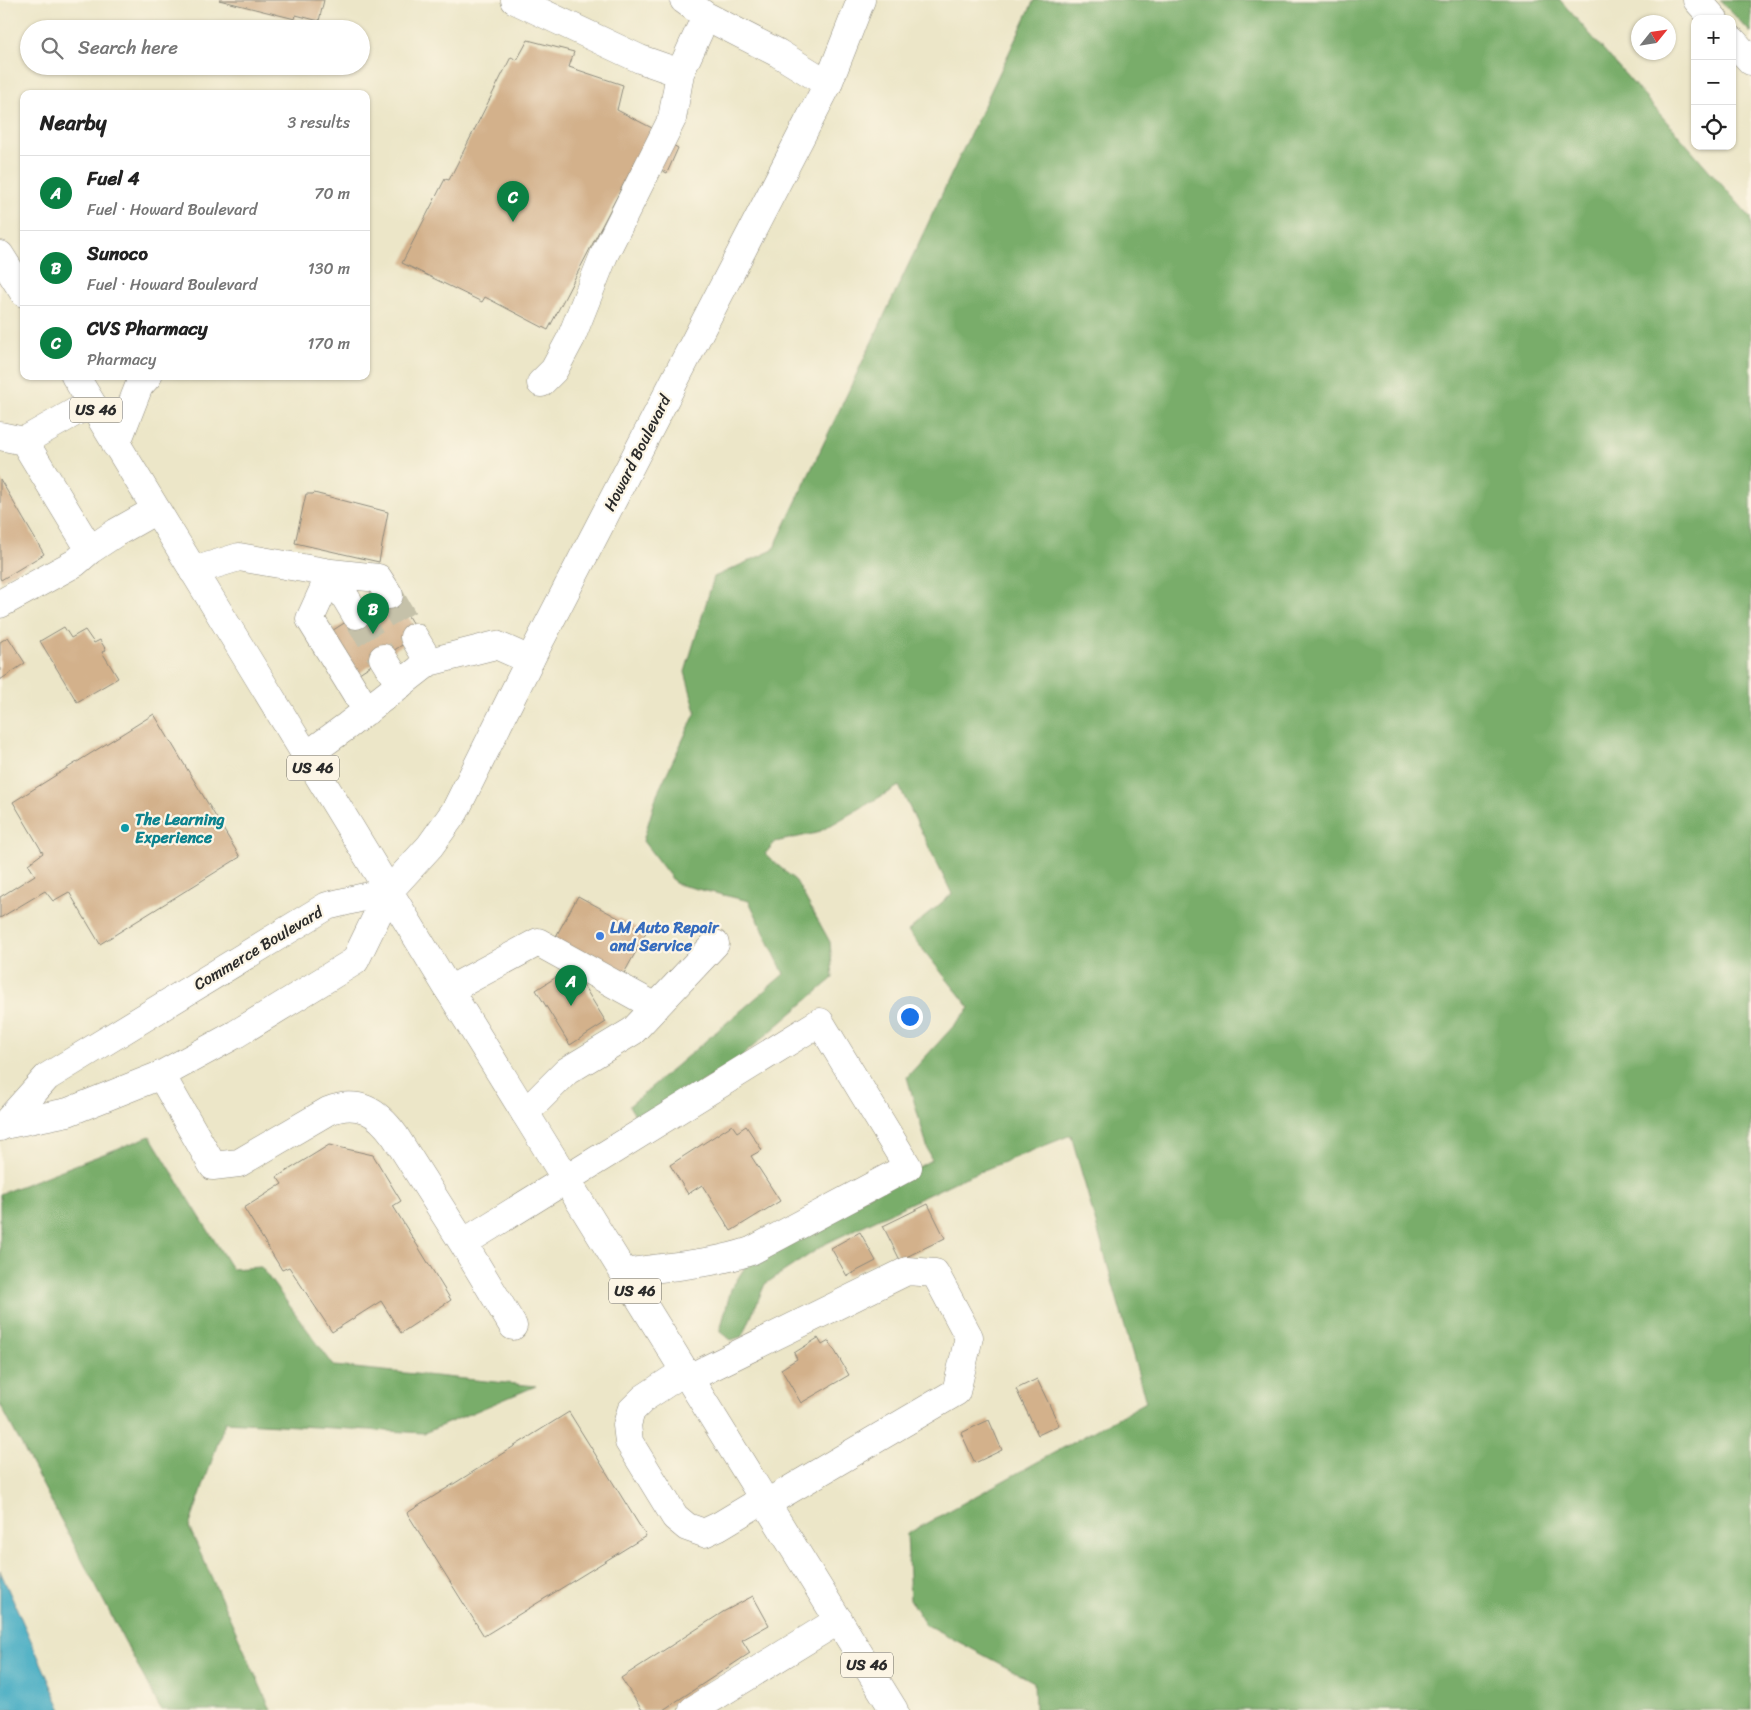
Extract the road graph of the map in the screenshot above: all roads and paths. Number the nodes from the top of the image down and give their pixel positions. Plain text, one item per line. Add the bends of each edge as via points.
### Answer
1 (515, 0) edge
2 (684, 0) edge
3 (861, 0) edge
4 (1697, 0) edge
5 (1710, 15) edge
6 (706, 16) junction
7 (1736, 44) edge
8 (1751, 61) edge
9 (680, 73) junction
10 (828, 84) junction
11 (0, 255) edge
12 (20, 287) edge
13 (77, 380) edge
14 (144, 380) edge
15 (541, 383) dead end
16 (91, 403) junction
17 (12, 438) edge
18 (116, 445) junction
19 (156, 510) junction
20 (90, 550) junction
21 (193, 571) junction
22 (331, 573) junction
23 (389, 595) tunnel mouth
24 (0, 604) edge
25 (356, 615) tunnel mouth
26 (414, 637) tunnel mouth
27 (383, 658) tunnel mouth
28 (530, 660) junction
29 (429, 662) junction
30 (400, 685) junction
31 (367, 711) junction
32 (306, 756) junction
33 (389, 891) junction
34 (715, 944) dead end
35 (449, 990) junction
36 (656, 1007) junction
37 (161, 1075) junction
38 (525, 1113) junction
39 (2, 1126) edge
40 (566, 1179) junction
41 (462, 1244) junction
42 (624, 1273) junction
43 (513, 1326) dead end
44 (687, 1374) junction
45 (765, 1501) junction
46 (839, 1620) junction
47 (693, 1710) edge
48 (894, 1710) edge

1 - 9 main road via 640,59
2 - 6 main road
3 - 10 main road, Howard Boulevard
4 - 5 main road
6 - 9 main road
6 - 10 main road via 778,53
7 - 8 main road
9 - 15 main road via 672,119 604,255 571,338 554,370
10 - 28 main road, Howard Boulevard
11 - 12 main road
13 - 16 main road, US 46
14 - 18 main road via 139,386
16 - 17 main road
16 - 18 main road, US 46
17 - 20 main road
18 - 19 main road, US 46
19 - 20 main road
19 - 21 main road, US 46
20 - 24 main road via 75,563
21 - 22 main road via 239,557
21 - 32 main road, US 46
22 - 23 main road via 378,578
22 - 25 main road
22 - 31 main road via 310,619
26 - 29 main road
27 - 30 main road
28 - 29 main road via 496,645
28 - 33 main road, Howard Boulevard via 455,811 430,846
29 - 30 main road
30 - 31 main road
31 - 32 main road
32 - 33 main road, US 46
33 - 35 main road, US 46
33 - 37 main road, Commerce Boulevard via 355,961 236,1034
33 - 39 main road, Commerce Boulevard via 327,906 47,1077
34 - 36 main road
35 - 36 main road via 538,942
35 - 38 main road, US 46
36 - 38 main road via 633,1031 567,1071
37 - 39 main road, Commerce Boulevard via 68,1112
37 - 41 main road via 213,1166 239,1163 339,1107 364,1108 375,1113 395,1136
38 - 40 main road, US 46
40 - 41 main road
40 - 42 main road, US 46
40 - 42 main road via 820,1022 908,1168 751,1252 702,1264
41 - 43 main road
42 - 44 main road, US 46
44 - 45 main road, US 46
44 - 45 main road via 644,1398 631,1412 627,1425 628,1442 675,1517 687,1527 704,1533
44 - 45 main road via 907,1271 935,1273 969,1337 956,1392
45 - 46 main road, US 46
46 - 47 main road
46 - 48 main road, US 46

